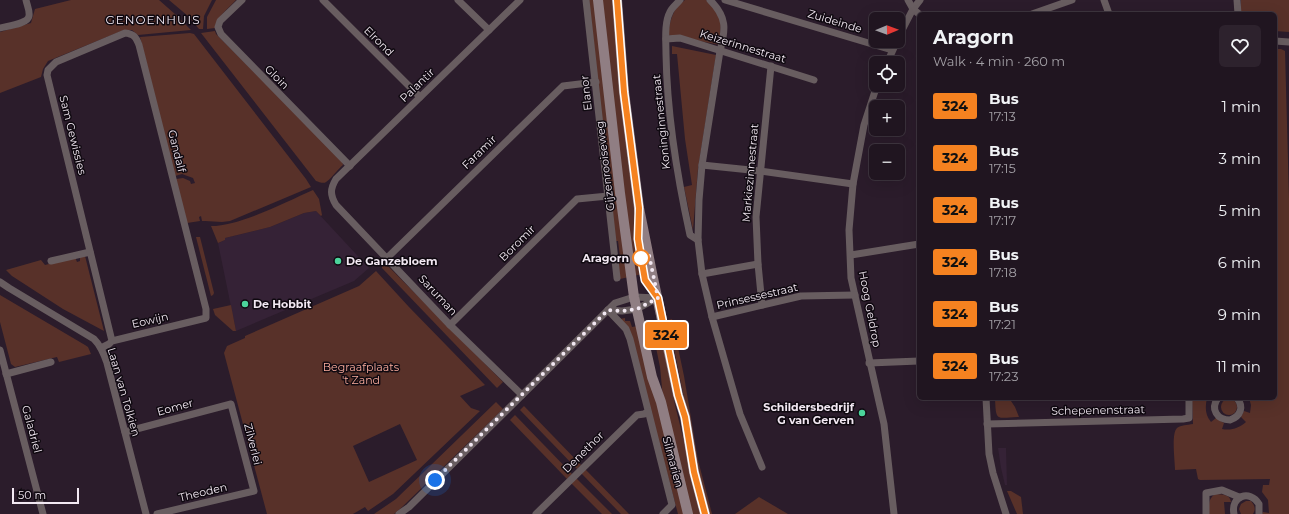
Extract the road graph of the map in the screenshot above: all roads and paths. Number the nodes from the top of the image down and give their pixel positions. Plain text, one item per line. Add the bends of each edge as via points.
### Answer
1 (26, 0) edge
2 (242, 0) edge
3 (324, 0) edge
4 (458, 0) edge
5 (520, 0) edge
6 (586, 0) edge
7 (598, 0) edge
8 (617, 0) edge
9 (680, 0) edge
10 (710, 0) edge
11 (725, 0) edge
12 (908, 0) edge
13 (920, 0) edge
14 (1072, 0) edge
15 (1104, 0) edge
16 (1237, 0) edge
17 (913, 8) junction
18 (917, 12) edge
19 (1038, 12) edge
20 (1108, 12) edge
21 (1238, 12) edge
22 (905, 24) edge
23 (0, 28) edge
24 (489, 30) junction
25 (666, 39) junction
26 (1277, 41) edge
27 (1289, 42) edge
28 (90, 48) joint
29 (892, 50) joint
30 (720, 51) junction
31 (889, 56) edge
32 (771, 66) junction
33 (814, 80) dead end
34 (596, 82) junction
35 (875, 92) edge
36 (420, 97) junction
37 (702, 165) junction
38 (350, 166) junction
39 (760, 171) junction
40 (853, 184) junction
41 (331, 187) joint
42 (608, 196) junction
43 (698, 240) junction
44 (917, 244) edge
45 (90, 252) junction
46 (851, 255) junction
47 (387, 258) junction
48 (51, 261) dead end
49 (758, 264) junction
50 (702, 274) junction
51 (617, 278) dead end
52 (0, 282) edge
53 (855, 295) junction
54 (634, 296) junction
55 (658, 298) junction
56 (762, 305) junction
57 (637, 309) junction
58 (608, 310) junction
59 (712, 317) junction
60 (206, 318) joint
61 (450, 325) junction
62 (112, 341) junction
63 (101, 348) junction
64 (0, 350) edge
65 (917, 361) edge
66 (51, 362) dead end
67 (869, 363) junction
68 (6, 374) junction
69 (522, 395) junction
70 (986, 400) edge
71 (1189, 400) edge
72 (1217, 400) edge
73 (1238, 400) edge
74 (231, 404) joint
75 (648, 412) junction
76 (987, 424) junction
77 (125, 432) junction
78 (762, 467) dead end
79 (254, 491) joint
80 (1240, 497) junction
81 (43, 514) edge
82 (146, 514) edge
83 (157, 514) edge
84 (399, 514) edge
85 (536, 514) edge
86 (663, 514) edge
87 (688, 514) edge
88 (705, 514) edge
89 (894, 514) edge
90 (1006, 514) edge
91 (1206, 514) edge
92 (1234, 514) edge
93 (1259, 514) edge

1 - 23 street via 28,19
2 - 38 street, Gloin via 220,21 218,27 221,34
3 - 36 street, Elrond
4 - 24 street
5 - 24 street, Palantir
6 - 34 street, Elanor
7 - 54 main road, Gijzenrooiseweg
8 - 55 main road via 624,92 639,208
9 - 25 street, Koninginnestraat via 670,12 666,25
10 - 30 street, Koninginnestraat via 718,7 723,17 724,36
11 - 29 street, Zuideinde
12 - 17 street
13 - 17 street
14 - 19 street
15 - 20 street
16 - 21 street
17 - 18 street
17 - 22 street
24 - 36 street, Palantir
25 - 30 street, Keizerinnestraat via 680,38
25 - 43 street, Koninginnestraat via 666,78 681,193 690,235
26 - 27 street
28 - 45 street, Sam Gewissies via 56,62 48,70 47,75
28 - 60 street, Gandalf via 125,34 136,37 206,309
29 - 31 street
30 - 32 street, Keizerinnestraat
30 - 37 street, Koninginnestraat
32 - 33 street, Keizerinnestraat
32 - 39 street, Markiezinnestraat
34 - 42 street, Elanor
34 - 47 street, Faramir via 563,86
35 - 40 street, Hoog Geldrop via 864,125
36 - 38 street, Palantir
37 - 39 street
37 - 43 street, Koninginnestraat
38 - 41 street, Palantir
39 - 40 street
39 - 49 street, Markiezinnestraat via 756,217
40 - 46 street, Hoog Geldrop via 849,230
41 - 47 street, Saruman via 331,197 336,205
42 - 51 street, Elanor
42 - 61 street, Boromir via 577,199
43 - 50 street, Koninginnestraat
44 - 46 street
45 - 48 street
45 - 62 street, Sam Gewissies
46 - 53 street, Hoog Geldrop
47 - 61 street, Saruman
49 - 50 street
49 - 56 street, Markiezinnestraat
50 - 59 street, Koninginnestraat
52 - 63 street, Laan van Tolkien via 94,340
53 - 56 street, Prinsessestraat via 801,296
53 - 67 street, Hoog Geldrop
54 - 55 street
54 - 57 main road, Gijzenrooiseweg
54 - 58 street via 615,303
55 - 57 street
55 - 88 main road
56 - 59 street, Prinsessestraat
57 - 58 street
57 - 87 main road, Gijzenrooiseweg via 650,370 661,402
58 - 69 street
58 - 75 street via 628,334
59 - 78 street, Koninginnestraat via 740,414
60 - 62 street, Eowijn
61 - 69 street, Saruman
62 - 63 street, Eowijn
63 - 77 street, Laan van Tolkien
64 - 68 street, Galadriel
65 - 67 street
66 - 68 street
67 - 89 street, Hoog Geldrop via 884,424
68 - 81 street, Galadriel
69 - 84 street
70 - 76 street
71 - 76 street, Schepenenstraat via 1189,418 1183,419
72 - 73 street via 1215,412 1221,419 1230,420 1240,412
74 - 77 street, Eomer
74 - 79 street, Zilverlei
75 - 85 street, Denethor via 637,415
75 - 86 street, Silmarien via 672,505
76 - 90 street via 993,473
77 - 82 street, Laan van Tolkien
79 - 83 street, Theoden
80 - 91 street via 1222,490 1206,492
80 - 92 street via 1234,505
80 - 93 street via 1253,497 1259,504

